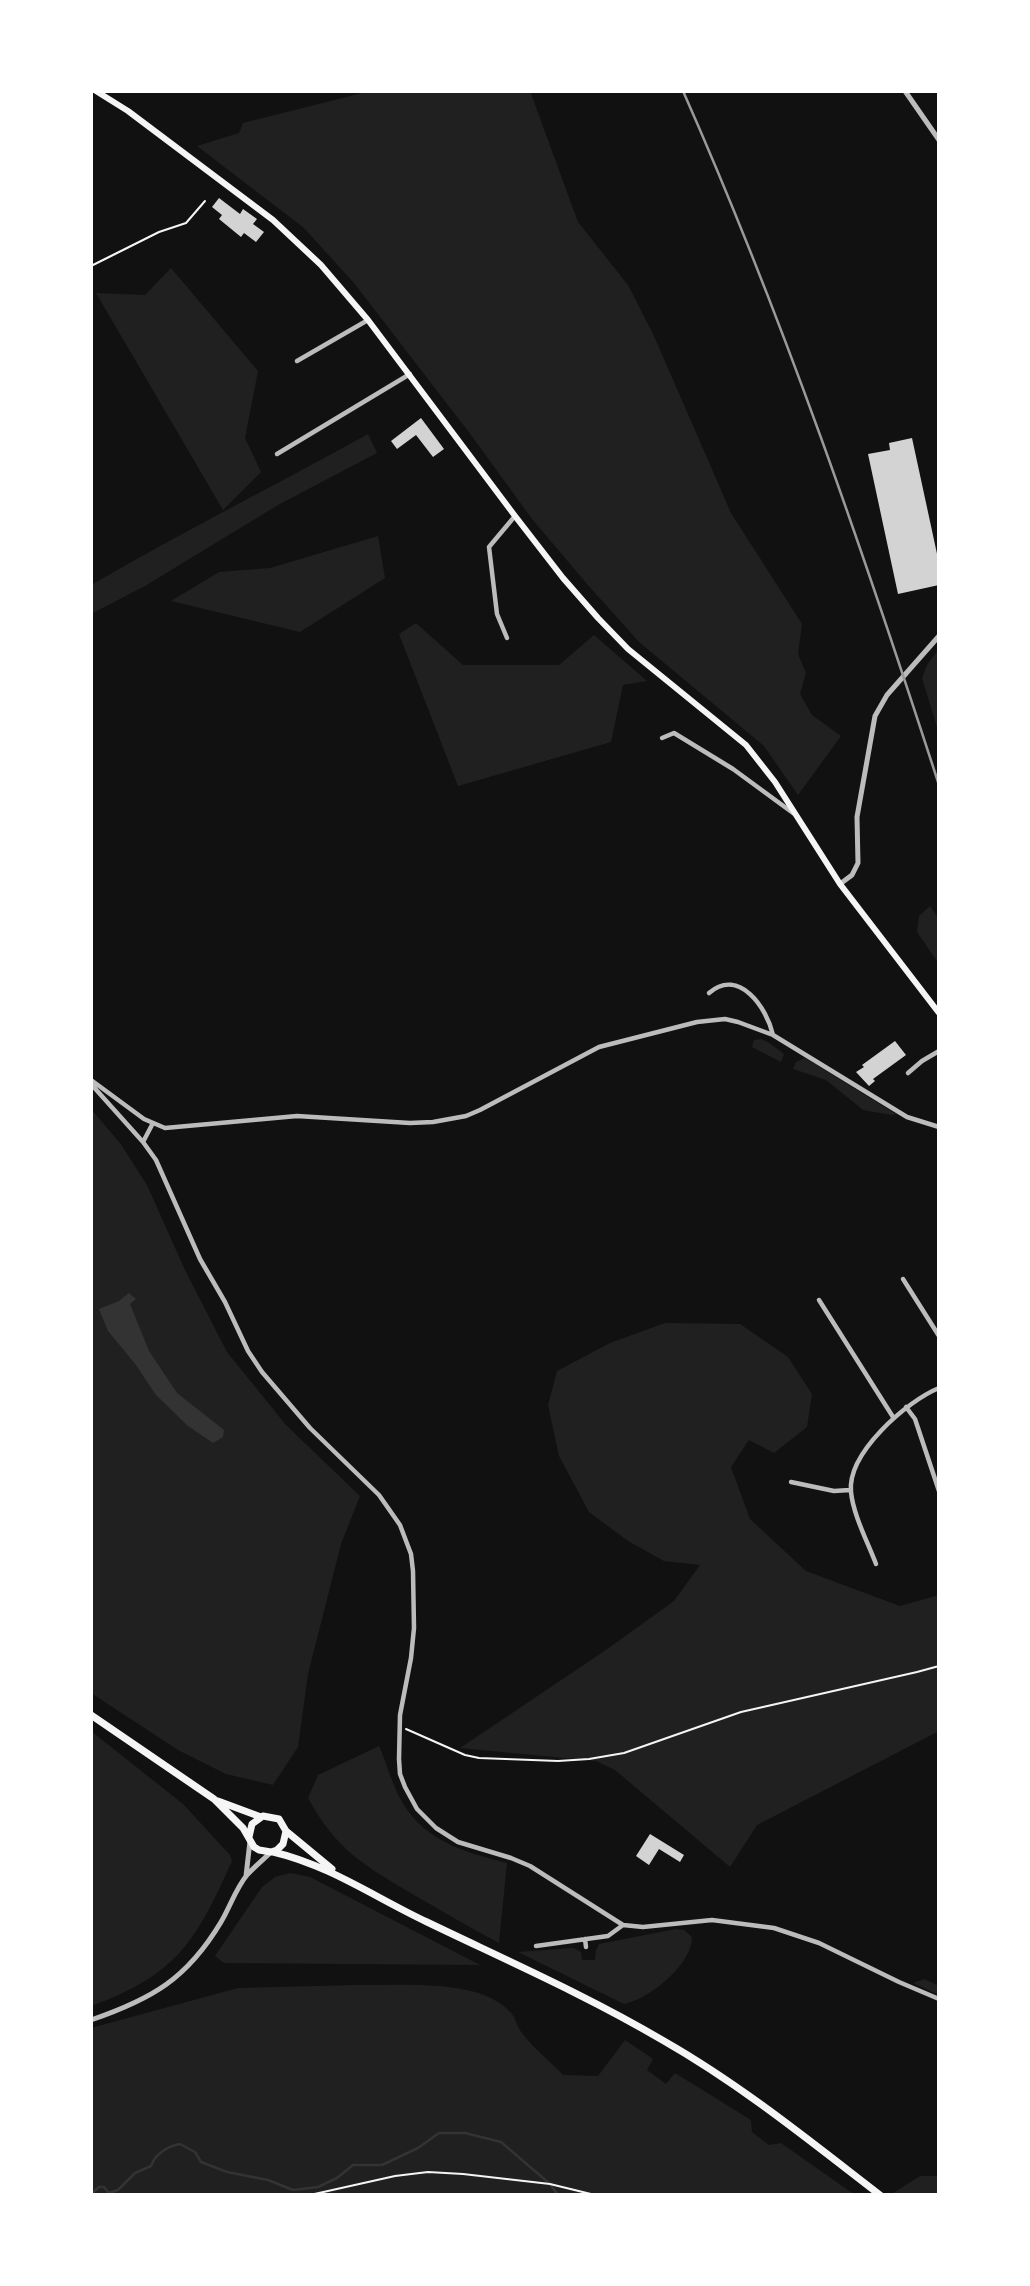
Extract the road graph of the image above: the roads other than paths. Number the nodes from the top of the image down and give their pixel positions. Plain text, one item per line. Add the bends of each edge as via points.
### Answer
1 (96, 91) edge
2 (905, 91) edge
3 (939, 141) edge
4 (368, 320) junction
5 (297, 361) dead end
6 (410, 374) junction
7 (277, 454) dead end
8 (515, 516) junction
9 (939, 636) edge
10 (507, 638) dead end
11 (662, 738) dead end
12 (796, 816) junction
13 (839, 884) junction
14 (709, 993) dead end
15 (939, 1013) edge
16 (773, 1035) junction
17 (939, 1051) edge
18 (908, 1073) dead end
19 (91, 1082) edge
20 (153, 1123) junction
21 (939, 1127) edge
22 (144, 1142) junction
23 (903, 1279) dead end
24 (819, 1300) dead end
25 (939, 1336) edge
26 (939, 1388) edge
27 (906, 1407) junction
28 (893, 1417) junction
29 (791, 1482) dead end
30 (850, 1490) junction
31 (939, 1491) edge
32 (876, 1564) dead end
33 (91, 1715) edge
34 (214, 1799) junction
35 (261, 1817) junction
36 (286, 1831) junction
37 (250, 1839) junction
38 (272, 1852) junction
39 (246, 1876) junction
40 (341, 1876) junction
41 (623, 1925) junction
42 (585, 1939) junction
43 (536, 1946) dead end
44 (586, 1947) dead end
45 (939, 1998) edge
46 (91, 2020) edge
47 (880, 2195) edge

1 - 4 main road via 273,220 321,264
2 - 3 street
4 - 5 street
4 - 6 main road
6 - 7 street
6 - 8 main road
8 - 10 street via 489,547 497,614
8 - 12 main road via 563,578 628,649 746,745
9 - 13 street via 887,695 875,716 857,817 858,863 852,875
11 - 12 street via 674,733
12 - 13 main road
13 - 15 main road
14 - 16 street via 732,986 751,995 765,1012
16 - 20 street via 715,1019 612,1043 466,1116 433,1122 297,1116 169,1128
16 - 21 street via 907,1117
17 - 18 street
19 - 20 street
19 - 22 street
20 - 22 street
22 - 41 street via 262,1373 379,1495 400,1525 411,1554 414,1628 398,1728 400,1774 417,1810 458,1842 530,1866
23 - 25 street
24 - 28 street
26 - 27 street
27 - 28 street
27 - 31 street via 915,1419
28 - 30 street via 855,1468
29 - 30 street
30 - 32 street
33 - 34 main road
34 - 35 main road
34 - 37 main road
35 - 36 main road via 279,1819
35 - 37 main road via 252,1824
36 - 38 main road via 284,1844
36 - 40 main road
37 - 38 main road via 258,1850
37 - 39 street
38 - 39 street
38 - 40 main road
39 - 46 street via 213,1935 182,1973 158,1992
40 - 47 main road via 664,2040 751,2098
41 - 42 street via 608,1936
41 - 45 street via 712,1920 774,1928 819,1943
42 - 43 street
42 - 44 street

